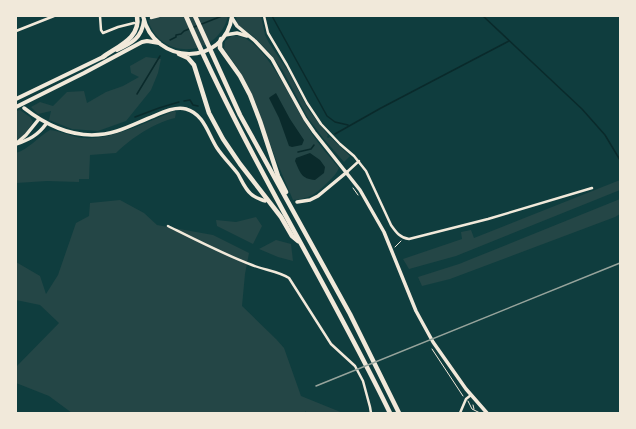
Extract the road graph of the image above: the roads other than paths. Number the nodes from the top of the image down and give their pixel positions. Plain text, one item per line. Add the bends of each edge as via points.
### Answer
1 (54, 16) edge
2 (100, 16) edge
3 (137, 16) edge
4 (159, 16) edge
5 (186, 16) edge
6 (195, 16) edge
7 (264, 16) edge
8 (232, 17) edge
9 (144, 18) edge
10 (151, 18) dead end
11 (134, 22) dead end
12 (16, 31) edge
13 (225, 35) junction
14 (249, 36) junction
15 (222, 39) junction
16 (158, 43) junction
17 (179, 54) junction
18 (103, 57) junction
19 (16, 99) edge
20 (16, 107) edge
21 (24, 108) dead end
22 (39, 119) junction
23 (46, 124) junction
24 (16, 144) edge
25 (359, 161) junction
26 (347, 172) junction
27 (592, 188) dead end
28 (265, 201) dead end
29 (297, 202) dead end
30 (291, 206) junction
31 (168, 226) dead end
32 (300, 243) junction
33 (470, 395) junction
34 (370, 413) edge
35 (390, 413) edge
36 (399, 413) edge
37 (460, 413) edge
38 (487, 413) edge

1 - 12 street
2 - 11 street via 103,33
3 - 18 highway via 138,24 134,35
4 - 10 street
5 - 32 highway via 234,119
6 - 30 highway via 240,115
7 - 25 street via 268,33 307,103 329,134
8 - 13 main road
8 - 14 main road via 237,26
9 - 16 main road via 149,33
9 - 18 main road via 138,37
13 - 14 main road via 237,33
13 - 15 main road
14 - 26 main road via 272,59 305,119
15 - 17 main road via 200,53
15 - 30 highway via 220,48 250,95
16 - 17 main road
16 - 20 main road via 142,42
17 - 32 highway via 188,58 194,65 209,113 223,139 281,217 292,236
18 - 19 main road
21 - 22 main road
22 - 23 main road
22 - 24 main road
23 - 24 main road via 33,138
23 - 28 main road via 75,133 102,134 165,112 185,109 198,116 217,148 250,193 255,198
25 - 26 street
25 - 27 street via 391,225 403,238 410,239
26 - 29 main road via 318,196
26 - 33 main road via 374,213 421,320 442,356
30 - 36 highway via 350,314
31 - 34 street via 234,258 289,278 331,344 355,366 363,380
32 - 35 highway via 350,332
33 - 37 street
33 - 38 main road via 473,404

